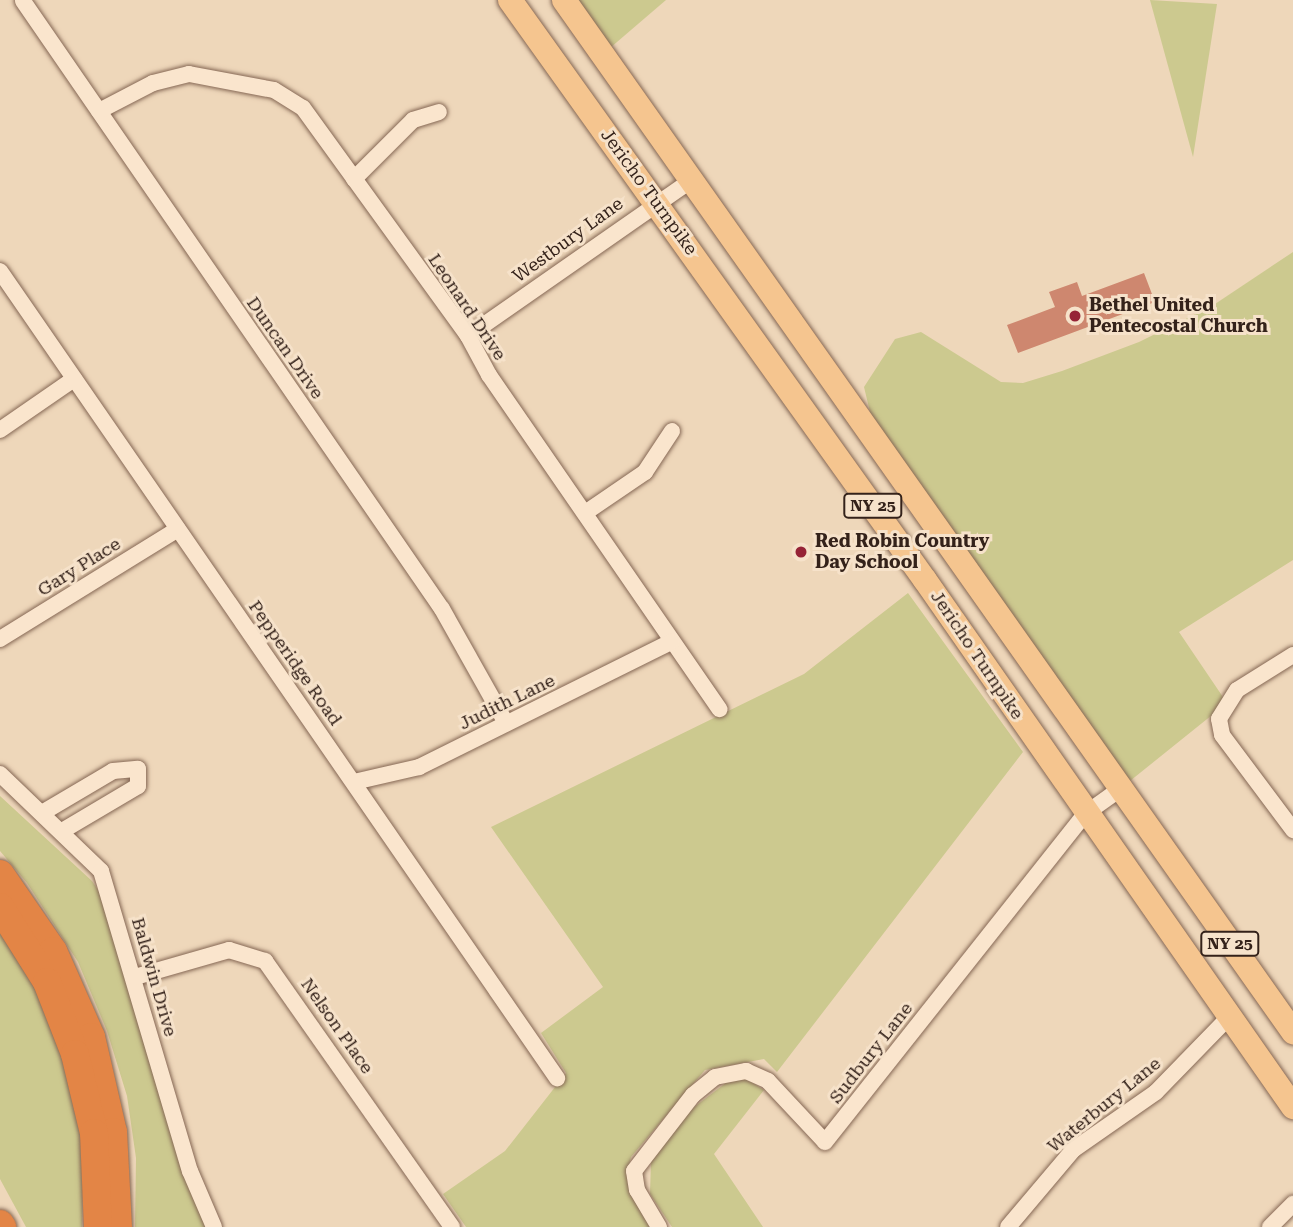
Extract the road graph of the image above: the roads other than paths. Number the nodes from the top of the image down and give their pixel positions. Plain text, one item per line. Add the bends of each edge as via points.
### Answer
1 (510, 0) edge
2 (564, 0) edge
3 (23, 1) edge
4 (99, 111) junction
5 (439, 113) dead end
6 (354, 179) junction
7 (693, 179) junction
8 (656, 201) junction
9 (0, 271) edge
10 (468, 336) junction
11 (74, 379) junction
12 (0, 430) edge
13 (671, 431) dead end
14 (586, 513) junction
15 (178, 529) junction
16 (0, 639) edge
17 (671, 642) junction
18 (1293, 655) edge
19 (719, 709) dead end
20 (506, 723) junction
21 (0, 774) edge
22 (354, 782) junction
23 (1120, 789) junction
24 (42, 813) junction
25 (1086, 814) junction
26 (1293, 830) edge
27 (62, 831) junction
28 (0, 874) edge
29 (0, 907) edge
30 (135, 977) junction
31 (1229, 1017) junction
32 (1293, 1032) edge
33 (557, 1078) dead end
34 (1293, 1108) edge
35 (1293, 1204) edge
36 (98, 1227) edge
37 (118, 1227) edge
38 (214, 1227) edge
39 (452, 1227) edge
40 (659, 1227) edge
41 (1008, 1227) edge
42 (1270, 1227) edge

1 - 8 main road, Jericho Turnpike / NY 25
2 - 7 main road, NY 25
3 - 4 street, Duncan Drive
4 - 6 street, Leonard Drive via 153,82 189,75 274,90 303,108
4 - 20 street, Duncan Drive via 442,609
5 - 6 street via 413,120
6 - 10 street, Leonard Drive
7 - 8 street, Westbury Lane
7 - 23 main road, NY 25
8 - 10 street, Westbury Lane
8 - 25 main road, Jericho Turnpike / NY 25
9 - 11 street, Pepperidge Road
10 - 14 street, Leonard Drive
11 - 12 street
11 - 15 street, Pepperidge Road
13 - 14 street via 645,472
14 - 17 street, Leonard Drive
15 - 16 street, Gary Place
15 - 22 street, Pepperidge Road
17 - 19 street, Leonard Drive
17 - 20 street, Judith Lane
18 - 26 street via 1237,690 1219,719 1222,735
20 - 22 street, Judith Lane via 419,767
21 - 24 street, Baldwin Drive
22 - 33 street, Pepperidge Road
23 - 25 street, Sudbury Lane
23 - 32 main road, NY 25
24 - 27 street, Baldwin Drive
24 - 27 street via 122,767 138,769 138,786
25 - 31 main road, Jericho Turnpike / NY 25
25 - 40 street, Sudbury Lane via 825,1142 768,1081 746,1070 729,1072 693,1095 645,1150 634,1171 637,1190
27 - 30 street, Baldwin Drive via 101,871
28 - 37 highway via 53,951 91,1037 113,1132
29 - 36 highway via 47,982 77,1058 94,1133
30 - 38 street, Baldwin Drive via 190,1171
30 - 39 street, Nelson Place via 229,950 265,961
31 - 34 main road, Jericho Turnpike / NY 25
31 - 41 street, Waterbury Lane via 1156,1092 1073,1150
35 - 42 street

